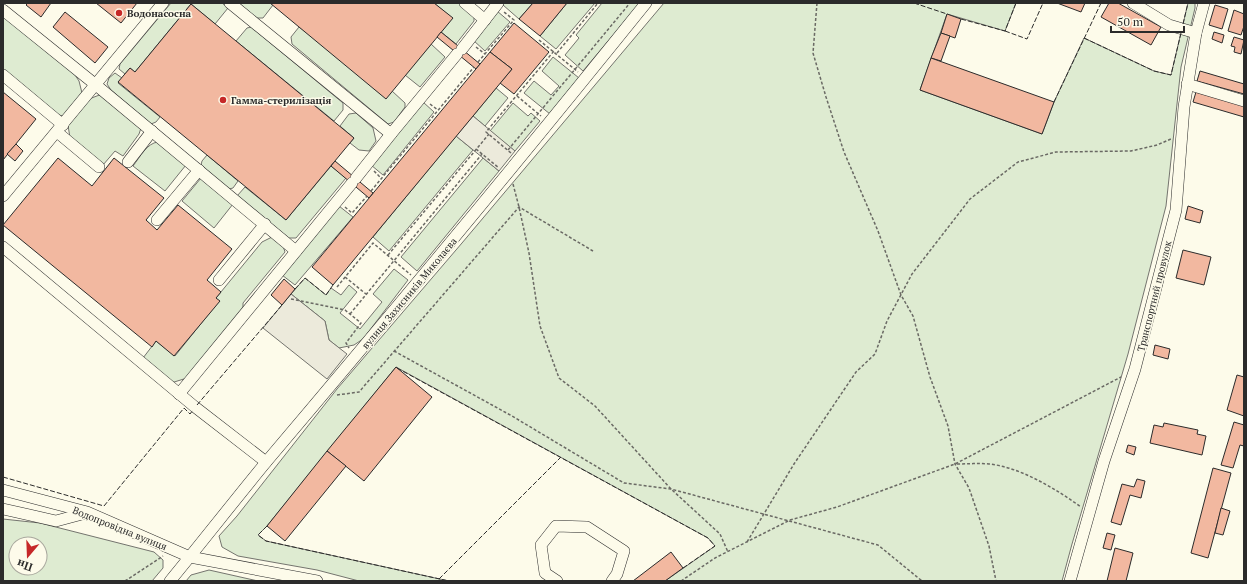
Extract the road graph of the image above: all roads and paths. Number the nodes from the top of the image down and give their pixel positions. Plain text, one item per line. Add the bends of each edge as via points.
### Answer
1 (163, 3) edge
2 (230, 3) edge
3 (465, 3) edge
4 (598, 3) edge
5 (630, 3) edge
6 (646, 3) edge
7 (817, 3) edge
8 (1133, 3) edge
9 (1204, 3) edge
10 (497, 4) edge
11 (3, 10) edge
12 (485, 20) junction
13 (1196, 33) junction
14 (539, 40) dead end
15 (554, 51) junction
16 (556, 53) junction
17 (478, 62) dead end
18 (474, 67) dead end
19 (575, 69) junction
20 (3, 75) edge
21 (586, 78) junction
22 (1187, 84) junction
23 (96, 85) junction
24 (517, 96) junction
25 (1244, 101) edge
26 (539, 114) junction
27 (549, 122) junction
28 (60, 128) junction
29 (152, 131) junction
30 (391, 134) junction
31 (489, 134) junction
32 (1182, 135) junction
33 (476, 149) junction
34 (508, 150) junction
35 (482, 154) junction
36 (519, 159) junction
37 (128, 162) dead end
38 (99, 167) dead end
39 (199, 170) junction
40 (508, 173) junction
41 (371, 191) dead end
42 (3, 196) edge
43 (367, 196) dead end
44 (519, 207) junction
45 (352, 212) dead end
46 (158, 220) dead end
47 (265, 224) junction
48 (3, 247) edge
49 (296, 250) junction
50 (593, 251) dead end
51 (388, 255) junction
52 (394, 261) junction
53 (345, 277) junction
54 (219, 280) dead end
55 (418, 281) junction
56 (337, 287) dead end
57 (366, 294) junction
58 (901, 295) junction
59 (291, 299) dead end
60 (350, 314) junction
61 (394, 352) junction
62 (355, 358) junction
63 (1135, 369) junction
64 (179, 394) junction
65 (325, 394) junction
66 (266, 462) junction
67 (955, 464) junction
68 (671, 489) junction
69 (3, 490) edge
70 (3, 509) edge
71 (87, 512) junction
72 (1089, 513) junction
73 (764, 514) junction
74 (790, 520) junction
75 (747, 542) junction
76 (173, 549) junction
77 (728, 552) junction
78 (190, 556) junction
79 (125, 581) edge
80 (170, 581) edge
81 (317, 581) edge
82 (557, 581) edge
83 (612, 581) edge
84 (681, 581) edge
85 (922, 581) edge
86 (996, 581) edge
87 (1070, 581) edge

1 - 23 street
2 - 30 street
3 - 12 street
4 - 16 path
5 - 19 path
6 - 21 street, вулиця Захисників Миколаєва
7 - 58 path via 813,53 844,152 878,231
8 - 13 street via 1169,25
9 - 13 street, Транспортний провулок
10 - 12 street
10 - 17 path via 514,20
11 - 23 street
12 - 30 street
13 - 22 street, Транспортний провулок
14 - 15 path
15 - 16 path
15 - 24 path
16 - 19 path
18 - 41 path
19 - 21 path
19 - 26 path
20 - 28 street
21 - 27 street, вулиця Захисників Миколаєва
22 - 25 street
22 - 32 street, Транспортний провулок
23 - 28 street
23 - 29 street
24 - 26 path
24 - 31 path via 486,132
26 - 27 path
26 - 34 path
27 - 36 street, вулиця Захисників Миколаєва
28 - 38 street
28 - 42 street
29 - 37 street
29 - 39 street
30 - 49 street
31 - 33 path
31 - 34 path
32 - 58 path via 1157,145 1131,151 1056,152 1018,162 970,199 912,274
32 - 63 street, Транспортний провулок via 1176,210
33 - 35 path
33 - 51 path
34 - 36 path
35 - 40 path
35 - 52 path
36 - 40 street, вулиця Захисників Миколаєва
39 - 46 street
39 - 47 street
40 - 44 path
40 - 55 street, вулиця Захисників Миколаєва
43 - 45 path
44 - 50 path
44 - 61 path
44 - 68 path via 540,326 559,378 596,406
47 - 49 street
47 - 54 street
48 - 64 street
49 - 64 street
51 - 52 path
51 - 53 path via 373,243
52 - 55 path
52 - 57 path
53 - 56 path
53 - 57 path
55 - 62 street, вулиця Захисників Миколаєва
57 - 60 path
58 - 67 path via 913,316 930,377 948,426
58 - 73 path via 887,321 875,354 856,372 794,464
59 - 60 path via 345,310
60 - 62 path via 361,323 346,343
61 - 65 path via 359,392
61 - 68 path via 512,416 624,483
62 - 65 street, вулиця Захисників Миколаєва
63 - 67 path
63 - 72 street, Транспортний провулок
64 - 66 street
65 - 66 street, вулиця Захисників Миколаєва
66 - 78 street, вулиця Захисників Миколаєва
67 - 72 path via 989,464 1016,470 1061,493
67 - 74 path via 837,507
67 - 86 path via 969,488 989,546
68 - 73 path
68 - 77 path via 720,534
69 - 71 street, Водопровідна вулиця
70 - 71 street via 56,521
71 - 76 street, Водопровідна вулиця
72 - 87 street, Транспортний провулок
73 - 74 path
73 - 75 path
74 - 75 path
74 - 85 path via 878,545
75 - 77 path
76 - 78 street, Водопровідна вулиця
76 - 79 path
77 - 84 path
78 - 80 street, вулиця Захисників Миколаєва
78 - 81 street, Водопровідна вулиця
82 - 83 street via 545,572 541,545 556,526 587,527 624,551 617,574

